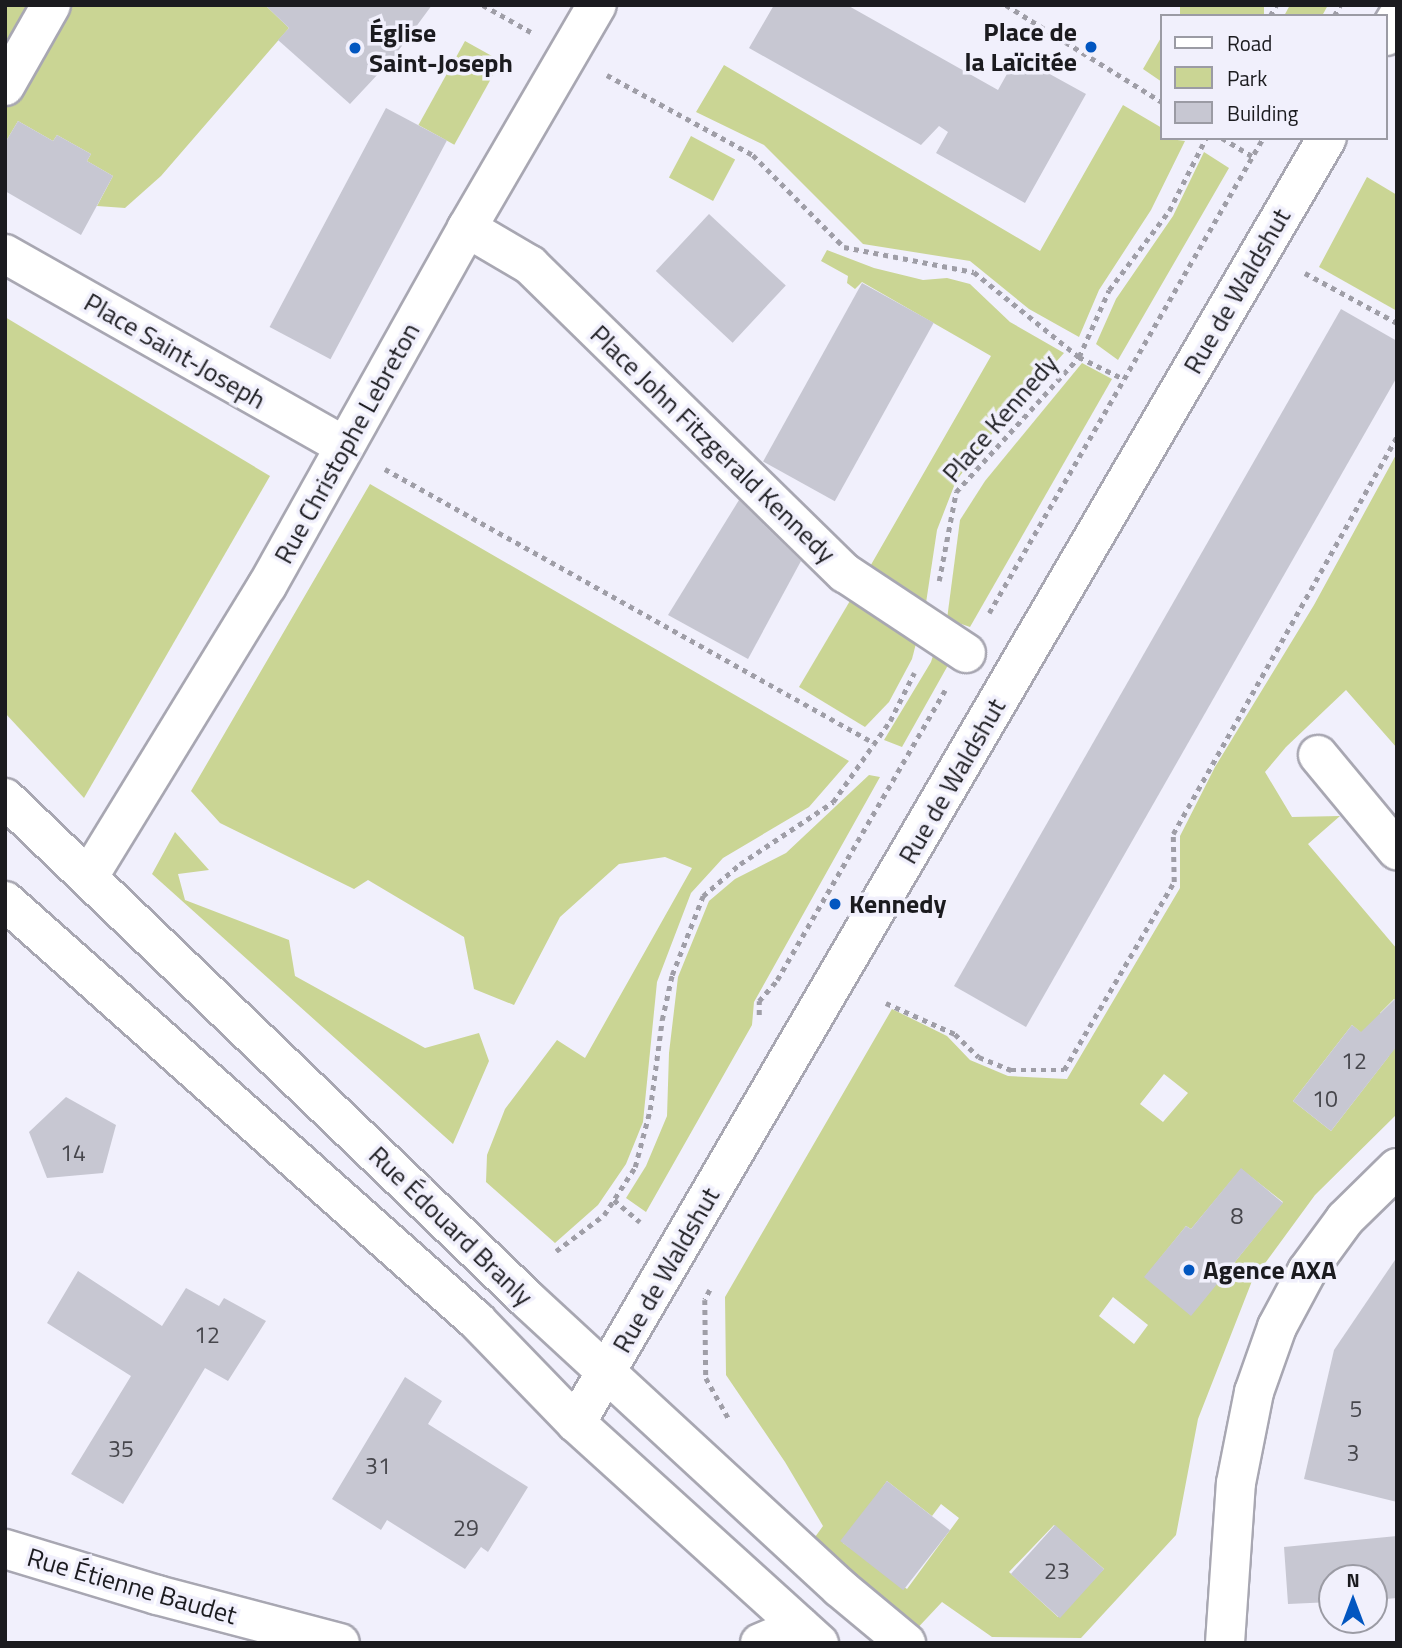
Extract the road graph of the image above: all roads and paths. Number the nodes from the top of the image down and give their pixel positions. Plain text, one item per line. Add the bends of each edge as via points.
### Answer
1 (51, 5) edge
2 (483, 5) edge
3 (597, 5) edge
4 (1006, 5) edge
5 (536, 35) dead end
6 (606, 75) dead end
7 (5, 86) edge
8 (1160, 101) edge
9 (1205, 140) edge
10 (1225, 140) edge
11 (1262, 140) edge
12 (1325, 140) edge
13 (1252, 156) junction
14 (467, 228) junction
15 (5, 254) edge
16 (1305, 273) dead end
17 (1397, 323) edge
18 (1079, 357) junction
19 (1124, 379) junction
20 (1397, 436) edge
21 (345, 446) junction
22 (930, 630) junction
23 (966, 653) junction
24 (874, 743) junction
25 (1318, 755) dead end
26 (5, 798) edge
27 (1397, 850) edge
28 (89, 876) junction
29 (5, 901) edge
30 (777, 980) dead end
31 (887, 1003) dead end
32 (1397, 1168) edge
33 (614, 1200) junction
34 (650, 1230) dead end
35 (556, 1251) dead end
36 (716, 1280) dead end
37 (607, 1372) junction
38 (576, 1423) junction
39 (733, 1426) dead end
40 (5, 1549) edge
41 (810, 1634) edge
42 (340, 1643) edge
43 (760, 1643) edge
44 (906, 1643) edge
45 (1225, 1643) edge

1 - 7 street
2 - 5 path
3 - 14 street, Rue Christophe Lebreton
4 - 8 path
6 - 18 path via 753,155 844,247 974,272
9 - 18 path, Place Kennedy via 1169,211 1109,290
10 - 13 path
11 - 13 path
12 - 37 street, Rue de Waldshut
13 - 19 path
14 - 21 street, Rue Christophe Lebreton
14 - 22 street, Place John Fitzgerald Kennedy via 530,265 845,573
15 - 21 street, Place Saint-Joseph
16 - 17 path
18 - 19 path
18 - 22 path, Place Kennedy via 956,492
19 - 23 path
20 - 31 path via 1173,834 1174,882 1064,1070 1011,1070 979,1057 955,1034
21 - 24 path
21 - 28 street, Rue Christophe Lebreton via 267,586
22 - 23 street, Place John Fitzgerald Kennedy
22 - 24 path, Place Kennedy via 926,650 890,722
23 - 30 path
24 - 33 path, Place Kennedy via 832,802 740,864 703,896 672,975 650,1110 635,1167
25 - 27 street
26 - 28 street, Rue Édouard Branly
28 - 37 street, Rue Édouard Branly
29 - 38 street, Rue Édouard Branly via 477,1321
32 - 45 street via 1345,1219 1307,1271 1277,1327 1254,1392 1236,1483
33 - 34 path
33 - 35 path, Place Kennedy via 604,1215
36 - 39 path via 705,1300 706,1378
37 - 38 street, Rue de Waldshut
37 - 44 street, Rue Édouard Branly via 840,1588
38 - 41 street, Rue Édouard Branly
40 - 42 street, Rue Étienne Baudet
41 - 43 street

